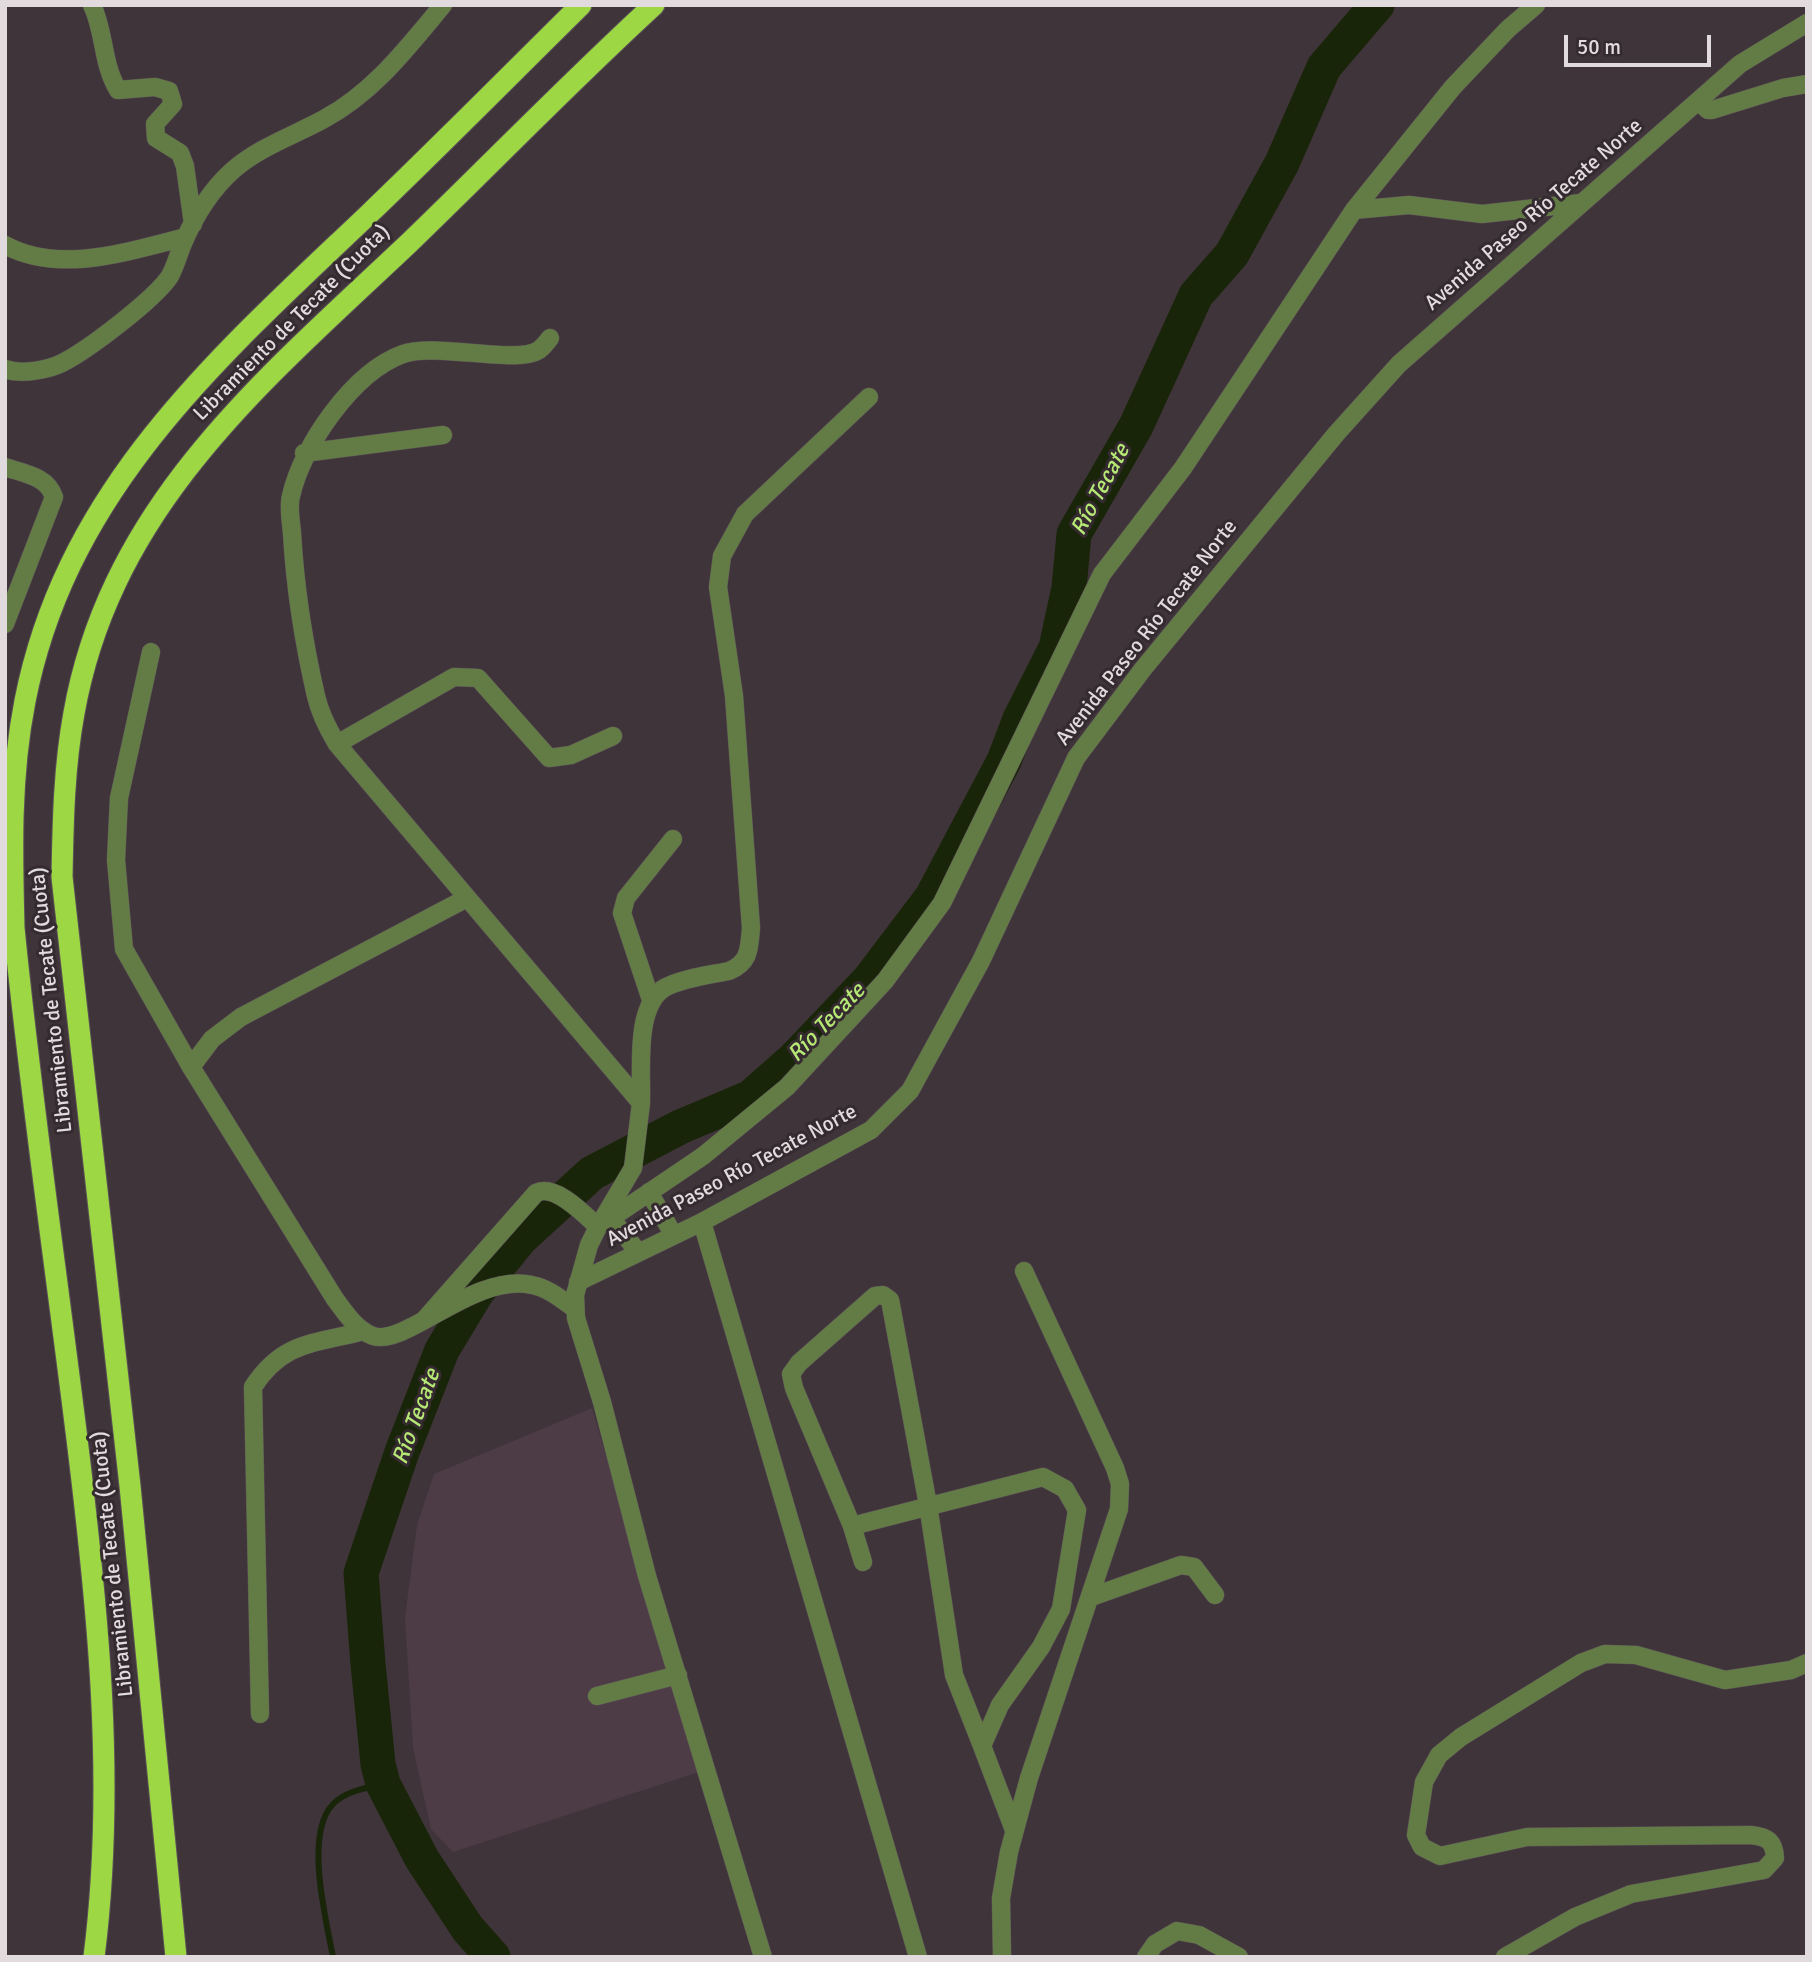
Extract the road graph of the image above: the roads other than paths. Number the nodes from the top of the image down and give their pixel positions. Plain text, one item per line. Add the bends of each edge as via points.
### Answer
1 (92, 5) edge
2 (443, 5) edge
3 (581, 5) edge
4 (654, 5) edge
5 (1536, 5) edge
6 (1807, 23) edge
7 (1807, 84) edge
8 (1698, 101) junction
9 (1581, 204) junction
10 (1354, 210) junction
11 (189, 231) junction
12 (5, 245) edge
13 (550, 338) dead end
14 (5, 369) edge
15 (869, 397) dead end
16 (443, 435) dead end
17 (304, 453) junction
18 (5, 467) edge
19 (31, 476) junction
20 (5, 477) edge
21 (5, 624) edge
22 (151, 653) dead end
23 (613, 736) dead end
24 (337, 744) junction
25 (673, 839) dead end
26 (467, 898) junction
27 (651, 1000) junction
28 (191, 1067) junction
29 (640, 1103) junction
30 (649, 1192) junction
31 (605, 1222) junction
32 (702, 1222) junction
33 (673, 1234) junction
34 (638, 1252) junction
35 (1024, 1271) dead end
36 (578, 1282) junction
37 (575, 1308) junction
38 (425, 1319) junction
39 (364, 1331) junction
40 (928, 1505) junction
41 (852, 1526) junction
42 (863, 1562) dead end
43 (1216, 1595) dead end
44 (1091, 1597) junction
45 (1807, 1663) edge
46 (678, 1675) junction
47 (597, 1696) dead end
48 (260, 1714) dead end
49 (982, 1746) junction
50 (1014, 1830) junction
51 (94, 1957) edge
52 (176, 1957) edge
53 (763, 1957) edge
54 (918, 1957) edge
55 (1002, 1957) edge
56 (1146, 1957) edge
57 (1238, 1957) edge
58 (1504, 1957) edge

1 - 11 street via 118,90 155,87 169,91 173,104 155,124 156,138 180,153 185,166
2 - 11 street via 397,61 364,92 233,169 214,188
3 - 51 highway, Libramiento de Tecate (Cuota) via 249,327 154,430 94,518 51,614 31,677 14,773 14,928 98,1622 104,1772
4 - 52 highway, Libramiento de Tecate (Cuota) via 279,366 198,451 137,541 104,608 74,710 65,783 62,877 130,1486
5 - 10 street via 1453,87
6 - 8 street, Avenida Paseo Río Tecate Norte via 1740,64
7 - 8 street via 1712,110
8 - 9 street, Avenida Paseo Río Tecate Norte
9 - 10 street via 1482,214 1409,205
9 - 32 street, Avenida Paseo Río Tecate Norte via 1399,364 1336,434 1101,724 1076,758 981,961 910,1091 871,1130
10 - 30 street via 1183,468 1102,574 942,903 885,981 787,1087 703,1156
11 - 12 street via 96,258 58,258 18,252
11 - 14 street via 169,276 96,341 43,370
13 - 17 street via 538,351 519,355 403,354 373,373 340,404
15 - 27 street via 745,514 722,556 718,587 734,696 751,928 748,956 738,967 664,988
16 - 17 street
17 - 24 street via 290,499 294,562 316,696
18 - 19 street
19 - 20 street
19 - 21 street via 51,488 54,497
22 - 28 street via 119,798 116,860 124,949
23 - 24 street via 571,755 549,758 478,678 454,677
24 - 26 street
25 - 27 street via 626,898 622,913
26 - 28 street via 241,1017 212,1038
26 - 29 street
27 - 29 street via 644,1020
28 - 39 street via 335,1299
29 - 31 street via 634,1168
30 - 31 street
30 - 33 street
31 - 34 street
31 - 36 street
31 - 38 street via 541,1190 529,1198
32 - 33 street, Avenida Paseo Río Tecate Norte
32 - 54 street
33 - 34 street, Avenida Paseo Río Tecate Norte
34 - 36 street, Avenida Paseo Río Tecate Norte
35 - 44 street via 1120,1483 1119,1509
36 - 37 street
37 - 38 street via 547,1290 519,1283 477,1292
37 - 46 street
38 - 39 street via 396,1336 374,1337
39 - 48 street via 284,1352 265,1368 253,1387
40 - 41 street
40 - 41 street via 890,1300 883,1294 875,1296 791,1374
40 - 49 street via 954,1675
40 - 49 street via 1043,1476 1065,1489 1077,1510 1061,1609 1000,1706
41 - 42 street
43 - 44 street via 1194,1567 1181,1565
44 - 50 street
45 - 58 street via 1791,1670 1725,1680 1636,1655 1605,1654 1570,1670 1439,1755 1424,1782 1416,1835 1422,1847 1440,1856 1527,1837 1751,1835 1766,1837 1775,1846 1775,1858 1763,1870 1631,1894 1575,1917
46 - 47 street
46 - 53 street
49 - 50 street
50 - 55 street via 1001,1898
56 - 57 street via 1155,1944 1177,1931 1199,1935

